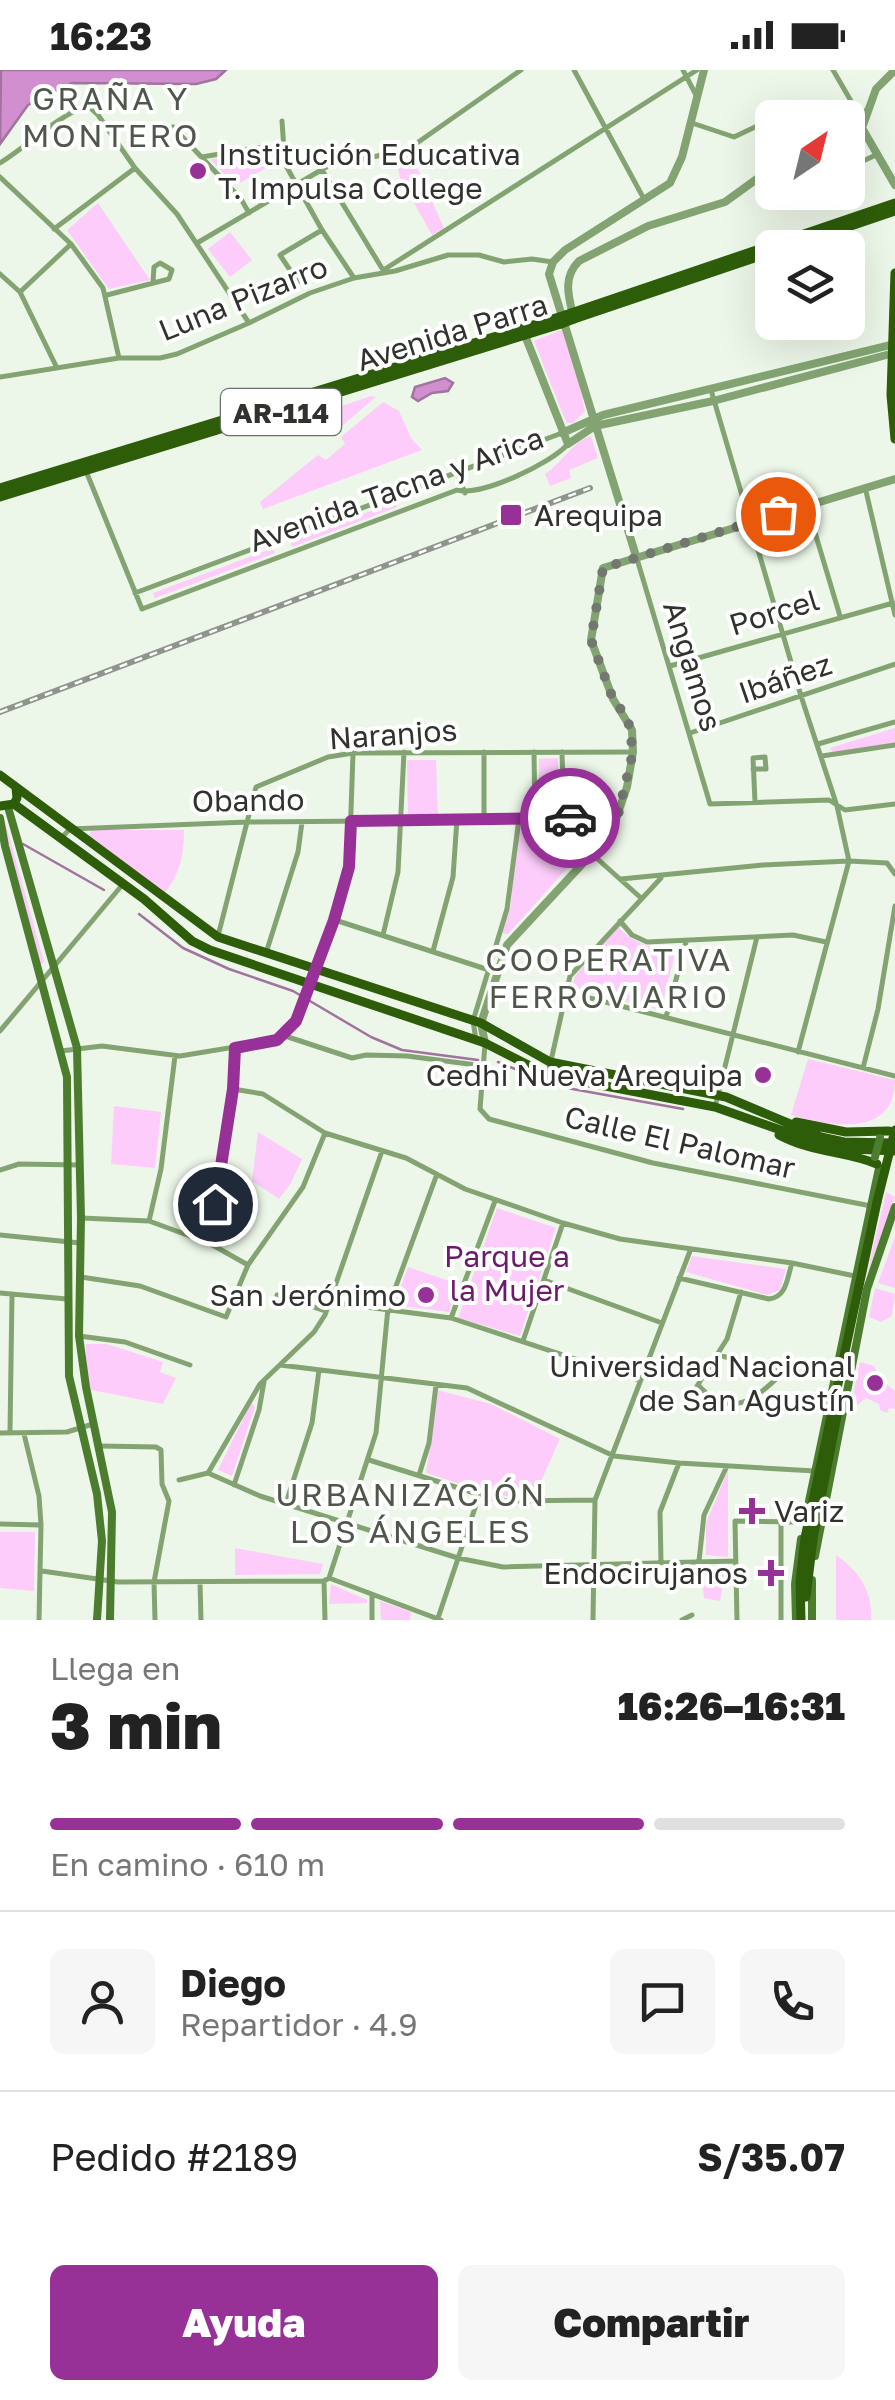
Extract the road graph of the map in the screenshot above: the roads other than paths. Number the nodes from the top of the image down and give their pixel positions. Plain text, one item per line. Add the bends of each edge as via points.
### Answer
1 (521, 70) edge
2 (574, 70) edge
3 (700, 70) edge
4 (833, 70) edge
5 (895, 70) edge
6 (685, 73) edge
7 (697, 97) junction
8 (850, 100) edge
9 (866, 112) joint
10 (282, 121) dead end
11 (691, 123) junction
12 (173, 127) dead end
13 (607, 127) junction
14 (755, 127) edge
15 (283, 146) junction
16 (878, 154) junction
17 (202, 157) junction
18 (865, 160) edge
19 (0, 163) edge
20 (135, 168) junction
21 (322, 170) junction
22 (0, 177) edge
23 (755, 180) edge
24 (894, 182) edge
25 (298, 185) junction
26 (644, 200) junction
27 (895, 207) edge
28 (249, 212) junction
29 (54, 229) junction
30 (322, 230) junction
31 (834, 230) edge
32 (197, 243) junction
33 (70, 244) junction
34 (755, 257) edge
35 (554, 262) junction
36 (383, 270) junction
37 (895, 273) edge
38 (0, 274) edge
39 (354, 278) junction
40 (152, 282) junction
41 (298, 282) dead end
42 (20, 292) junction
43 (106, 296) junction
44 (573, 316) junction
45 (250, 324) junction
46 (524, 332) junction
47 (894, 349) edge
48 (119, 358) junction
49 (57, 368) junction
50 (0, 377) edge
51 (710, 390) junction
52 (713, 400) junction
53 (594, 423) junction
54 (562, 433) junction
55 (895, 438) edge
56 (568, 444) junction
57 (85, 467) junction
58 (457, 474) junction
59 (895, 479) edge
60 (865, 487) junction
61 (0, 488) edge
62 (465, 493) junction
63 (402, 494) junction
64 (0, 496) edge
65 (807, 506) junction
66 (408, 509) junction
67 (749, 523) junction
68 (279, 540) junction
69 (285, 554) junction
70 (636, 556) junction
71 (136, 593) junction
72 (893, 603) edge
73 (895, 614) edge
74 (840, 616) junction
75 (784, 633) junction
76 (895, 664) edge
77 (669, 666) junction
78 (801, 696) junction
79 (895, 722) edge
80 (690, 733) junction
81 (818, 744) junction
82 (895, 745) edge
83 (404, 752) junction
84 (484, 752) junction
85 (534, 752) junction
86 (562, 752) junction
87 (633, 752) junction
88 (352, 754) junction
89 (822, 756) junction
90 (753, 769) dead end
91 (6, 781) edge
92 (755, 802) junction
93 (895, 804) edge
94 (837, 806) junction
95 (4, 809) edge
96 (535, 818) junction
97 (564, 818) junction
98 (457, 819) junction
99 (484, 819) junction
100 (519, 819) junction
101 (617, 819) junction
102 (402, 820) junction
103 (351, 821) junction
104 (248, 822) junction
105 (302, 822) junction
106 (66, 833) junction
107 (2, 845) edge
108 (592, 854) junction
109 (849, 861) junction
110 (893, 871) edge
111 (664, 876) junction
112 (621, 878) junction
113 (124, 883) junction
114 (642, 898) junction
115 (895, 906) edge
116 (334, 920) junction
117 (620, 922) junction
118 (44, 934) junction
119 (382, 935) junction
120 (218, 937) junction
121 (30, 938) junction
122 (757, 938) junction
123 (686, 942) junction
124 (826, 942) junction
125 (433, 951) junction
126 (266, 952) junction
127 (53, 967) junction
128 (489, 970) junction
129 (316, 971) junction
130 (42, 981) junction
131 (306, 987) junction
132 (566, 992) junction
133 (666, 1017) junction
134 (477, 1022) junction
135 (0, 1031) edge
136 (282, 1034) junction
137 (732, 1034) junction
138 (482, 1045) junction
139 (77, 1048) junction
140 (235, 1048) junction
141 (61, 1051) junction
142 (798, 1052) junction
143 (175, 1056) junction
144 (550, 1062) junction
145 (484, 1065) junction
146 (863, 1068) junction
147 (548, 1074) junction
148 (895, 1076) edge
149 (233, 1089) junction
150 (717, 1094) junction
151 (715, 1106) junction
152 (769, 1114) junction
153 (764, 1126) junction
154 (890, 1132) edge
155 (326, 1133) junction
156 (895, 1146) edge
157 (382, 1150) junction
158 (877, 1163) junction
159 (68, 1164) junction
160 (80, 1165) junction
161 (0, 1170) edge
162 (437, 1174) junction
163 (895, 1179) edge
164 (495, 1202) junction
165 (877, 1204) junction
166 (895, 1207) edge
167 (81, 1218) junction
168 (149, 1220) junction
169 (563, 1223) junction
170 (0, 1235) edge
171 (68, 1242) junction
172 (80, 1243) junction
173 (209, 1243) junction
174 (690, 1250) junction
175 (792, 1263) junction
176 (248, 1264) junction
177 (79, 1276) junction
178 (855, 1276) junction
179 (679, 1278) junction
180 (544, 1280) junction
181 (742, 1292) junction
182 (0, 1294) edge
183 (12, 1294) junction
184 (277, 1295) dead end
185 (68, 1298) junction
186 (328, 1302) junction
187 (388, 1308) junction
188 (326, 1311) junction
189 (452, 1318) junction
190 (662, 1324) junction
191 (79, 1336) junction
192 (523, 1341) junction
193 (718, 1355) junction
194 (190, 1365) dead end
195 (280, 1365) junction
196 (319, 1370) junction
197 (383, 1378) junction
198 (265, 1379) junction
199 (640, 1380) junction
200 (436, 1385) junction
201 (698, 1385) junction
202 (692, 1394) dead end
203 (93, 1424) junction
204 (82, 1426) junction
205 (0, 1432) edge
206 (10, 1432) junction
207 (24, 1434) junction
208 (100, 1446) junction
209 (614, 1456) junction
210 (368, 1459) junction
211 (679, 1464) junction
212 (726, 1466) junction
213 (814, 1471) junction
214 (208, 1473) junction
215 (419, 1476) junction
216 (179, 1480) dead end
217 (234, 1485) junction
218 (479, 1496) junction
219 (595, 1500) junction
220 (286, 1503) junction
221 (348, 1521) junction
222 (780, 1521) junction
223 (804, 1522) junction
224 (0, 1524) edge
225 (41, 1525) junction
226 (458, 1558) junction
227 (699, 1561) junction
228 (736, 1561) junction
229 (661, 1562) junction
230 (594, 1565) junction
231 (42, 1571) junction
232 (100, 1577) junction
233 (112, 1579) junction
234 (326, 1579) junction
235 (154, 1582) junction
236 (200, 1582) junction
237 (372, 1596) junction
238 (692, 1614) dead end
239 (440, 1619) edge
240 (39, 1620) edge
241 (98, 1620) edge
242 (110, 1620) edge
243 (155, 1620) edge
244 (201, 1620) edge
245 (324, 1620) edge
246 (372, 1620) edge
247 (592, 1620) edge
248 (682, 1620) edge
249 (736, 1620) edge
250 (781, 1620) edge
251 (804, 1620) edge

1 - 21 street via 406,150
2 - 13 street
3 - 6 street
3 - 7 street
4 - 8 street
5 - 9 street via 876,88
6 - 7 street
6 - 13 street
7 - 11 street
9 - 16 street via 862,128
10 - 15 street
11 - 14 street via 734,137
11 - 26 street via 677,172
12 - 17 street
13 - 26 street
13 - 36 street
15 - 17 street
15 - 25 street
16 - 18 street
16 - 24 street
17 - 28 street
19 - 20 street via 87,105
20 - 29 street
20 - 32 street
21 - 25 street
21 - 36 street
22 - 29 street
23 - 44 street via 725,202 662,221 579,261 568,279
25 - 28 street
25 - 30 street
26 - 35 street
27 - 31 main road, AR-114
27 - 44 main road, AR-114
28 - 32 street
29 - 33 street
30 - 39 street
30 - 41 street via 280,255
32 - 45 street
33 - 42 street
33 - 43 street
34 - 44 main road, AR-114
35 - 36 street via 460,253
35 - 53 street, Angamos via 549,274
36 - 39 street, Luna Pizarro
37 - 47 main road
38 - 42 street
39 - 45 street, Luna Pizarro
40 - 40 street via 169,279 168,265 154,267
40 - 43 street
42 - 49 street
43 - 48 street
44 - 46 main road, Avenida Parra / AR-114, bridge
45 - 48 street, Luna Pizarro via 177,354
46 - 54 street
46 - 57 main road, Avenida Parra / AR-114
47 - 51 street, Avenida Tacna y Arica
47 - 52 street, Avenida Tacna y Arica
47 - 55 main road
48 - 49 street, Luna Pizarro
49 - 50 street, Luna Pizarro
51 - 52 street
51 - 53 street, Avenida Tacna y Arica
52 - 53 street, Avenida Tacna y Arica
52 - 67 street
53 - 54 street, Avenida Tacna y Arica
53 - 56 street, Avenida Tacna y Arica
53 - 70 street, Angamos
54 - 56 street
54 - 58 street, Avenida Tacna y Arica
56 - 62 street, Avenida Tacna y Arica via 543,465
57 - 61 main road, Avenida Parra / AR-114
57 - 64 main road, Avenida Parra / AR-114
57 - 71 street
58 - 62 street
58 - 63 street, Avenida Tacna y Arica
59 - 60 street
60 - 65 street
60 - 72 street
62 - 66 street, Avenida Tacna y Arica via 457,490
63 - 66 street
63 - 68 street, Avenida Tacna y Arica
65 - 67 street
65 - 74 street
66 - 69 street, Avenida Tacna y Arica
67 - 70 street
67 - 75 street
68 - 69 street
68 - 71 street, Avenida Tacna y Arica
69 - 71 street, Avenida Tacna y Arica via 142,609
70 - 77 street, Angamos
70 - 87 street via 606,565 600,574 591,640 613,699 628,719
72 - 73 street
72 - 74 street, Porcel
74 - 75 street, Porcel
75 - 77 street, Porcel
75 - 78 street
76 - 78 street, Ibáñez
77 - 80 street, Angamos
78 - 80 street, Ibáñez
78 - 81 street
79 - 81 street
80 - 92 street, Angamos via 710,804
81 - 89 street
82 - 89 street
83 - 84 street, Naranjos
83 - 88 street, Naranjos
83 - 102 street
84 - 85 street, Naranjos
84 - 99 street
85 - 86 street, Naranjos
85 - 96 street
86 - 87 street, Naranjos
86 - 97 street
87 - 101 street
88 - 103 street
88 - 104 street, Naranjos via 256,787
89 - 94 street
90 - 92 street
91 - 95 main road via 17,798
91 - 106 main road
92 - 94 street via 828,800
93 - 94 street
94 - 109 street
95 - 106 main road
95 - 107 main road
95 - 118 main road
96 - 97 street, Obando
96 - 100 street, Obando
97 - 101 street, Obando
98 - 99 street, Obando
98 - 102 street, Obando
98 - 125 street via 453,878
99 - 100 street, Obando
100 - 128 street via 507,908
101 - 108 street
102 - 103 street, Obando
102 - 119 street
103 - 105 street, Obando
103 - 116 street via 349,867
104 - 105 street, Obando
104 - 106 street, Obando
104 - 120 street, Naranjos
105 - 126 street
106 - 113 main road
106 - 120 main road
107 - 121 main road
108 - 112 street
108 - 134 street via 507,945
109 - 110 street via 877,862
109 - 111 street
109 - 124 street
111 - 112 street
111 - 114 street
112 - 114 street
113 - 127 street
113 - 131 main road via 202,947
114 - 117 street
115 - 146 street
116 - 119 street
116 - 129 street
117 - 123 street via 638,939
117 - 132 street via 570,976
118 - 121 main road
118 - 127 main road
119 - 125 street
120 - 126 main road
121 - 130 main road
122 - 123 street
122 - 124 street via 793,935
122 - 137 street
123 - 133 street
124 - 142 street
125 - 128 street
126 - 129 main road
127 - 130 street
127 - 139 main road
128 - 134 street
129 - 131 street
129 - 134 main road
130 - 135 street
130 - 141 main road
131 - 136 street via 296,1021
131 - 138 main road
132 - 133 street
132 - 144 street
133 - 137 street
134 - 138 street
134 - 144 main road
136 - 140 street
136 - 145 street via 352,1058
137 - 142 street
137 - 150 street
138 - 145 street
138 - 147 main road
139 - 141 street
139 - 143 street
139 - 160 main road
140 - 143 street
140 - 149 street
141 - 159 main road
142 - 146 street
143 - 168 street
144 - 147 street
144 - 150 main road
145 - 165 street, Calle El Palomar via 482,1114 489,1119 654,1163
146 - 148 street
147 - 151 main road
149 - 155 street via 263,1094
149 - 173 street
150 - 151 street
150 - 152 main road
151 - 153 main road
152 - 154 main road via 846,1132
152 - 156 main road via 820,1137
153 - 156 main road via 832,1148
153 - 158 main road via 810,1149
154 - 158 main road, bridge
154 - 165 main road, bridge
155 - 157 street
155 - 176 street via 303,1188
156 - 165 main road, bridge
157 - 162 street
157 - 186 street
158 - 163 main road
158 - 165 main road
159 - 160 street
159 - 161 street
159 - 171 main road
160 - 167 main road
162 - 164 street
162 - 187 street
164 - 169 street
164 - 189 street
165 - 178 main road
165 - 251 main road via 805,1538
166 - 251 main road via 867,1288
167 - 168 street
167 - 172 main road
168 - 173 street
169 - 174 street
169 - 180 street
170 - 171 street
171 - 172 street
171 - 185 main road
172 - 177 main road
173 - 176 street
174 - 175 street
174 - 179 street
175 - 178 street
175 - 181 street via 778,1298
176 - 177 street via 226,1317 140,1286
177 - 191 main road
178 - 213 main road
179 - 181 street
179 - 190 street
180 - 190 street
180 - 192 street
181 - 193 street
182 - 183 street
183 - 185 street
183 - 206 street
184 - 188 street
185 - 204 main road via 69,1376
186 - 187 street
186 - 188 street
187 - 189 street
187 - 197 street
188 - 195 street
189 - 192 street
190 - 199 street
191 - 194 street via 125,1342
191 - 203 main road
192 - 199 street
193 - 201 street
193 - 201 street via 783,1372 756,1400 730,1404
195 - 196 street
195 - 198 street
196 - 197 street
196 - 220 street via 312,1423
197 - 200 street
197 - 210 street
198 - 214 street
198 - 217 street
199 - 209 street
200 - 209 street via 491,1396
200 - 215 street
201 - 202 street
203 - 204 street
203 - 208 main road
204 - 207 street
204 - 232 main road via 97,1494
205 - 206 street
206 - 207 street
207 - 225 street
208 - 233 main road via 112,1512
208 - 235 street via 160,1450 168,1501
209 - 211 street
209 - 219 street
210 - 215 street
210 - 221 street
211 - 212 street
211 - 229 street via 660,1512
212 - 213 street
212 - 227 street via 704,1515
213 - 223 main road
214 - 216 street
214 - 217 street
215 - 218 street
217 - 220 street
218 - 219 street
218 - 226 street
219 - 230 street
220 - 221 street
221 - 226 street
221 - 234 street
222 - 223 street
222 - 228 street via 735,1521
222 - 250 street
223 - 251 main road via 795,1584
224 - 225 street
225 - 231 street
226 - 230 street via 503,1567
226 - 239 street
227 - 228 street
227 - 229 street
228 - 249 street
229 - 230 street
230 - 247 street
231 - 232 street
231 - 240 street
232 - 233 street
232 - 241 main road
233 - 235 street
233 - 242 main road
234 - 236 street
234 - 237 street
234 - 245 street
235 - 236 street
235 - 243 street
236 - 244 street
237 - 239 street
237 - 246 street
238 - 248 street

